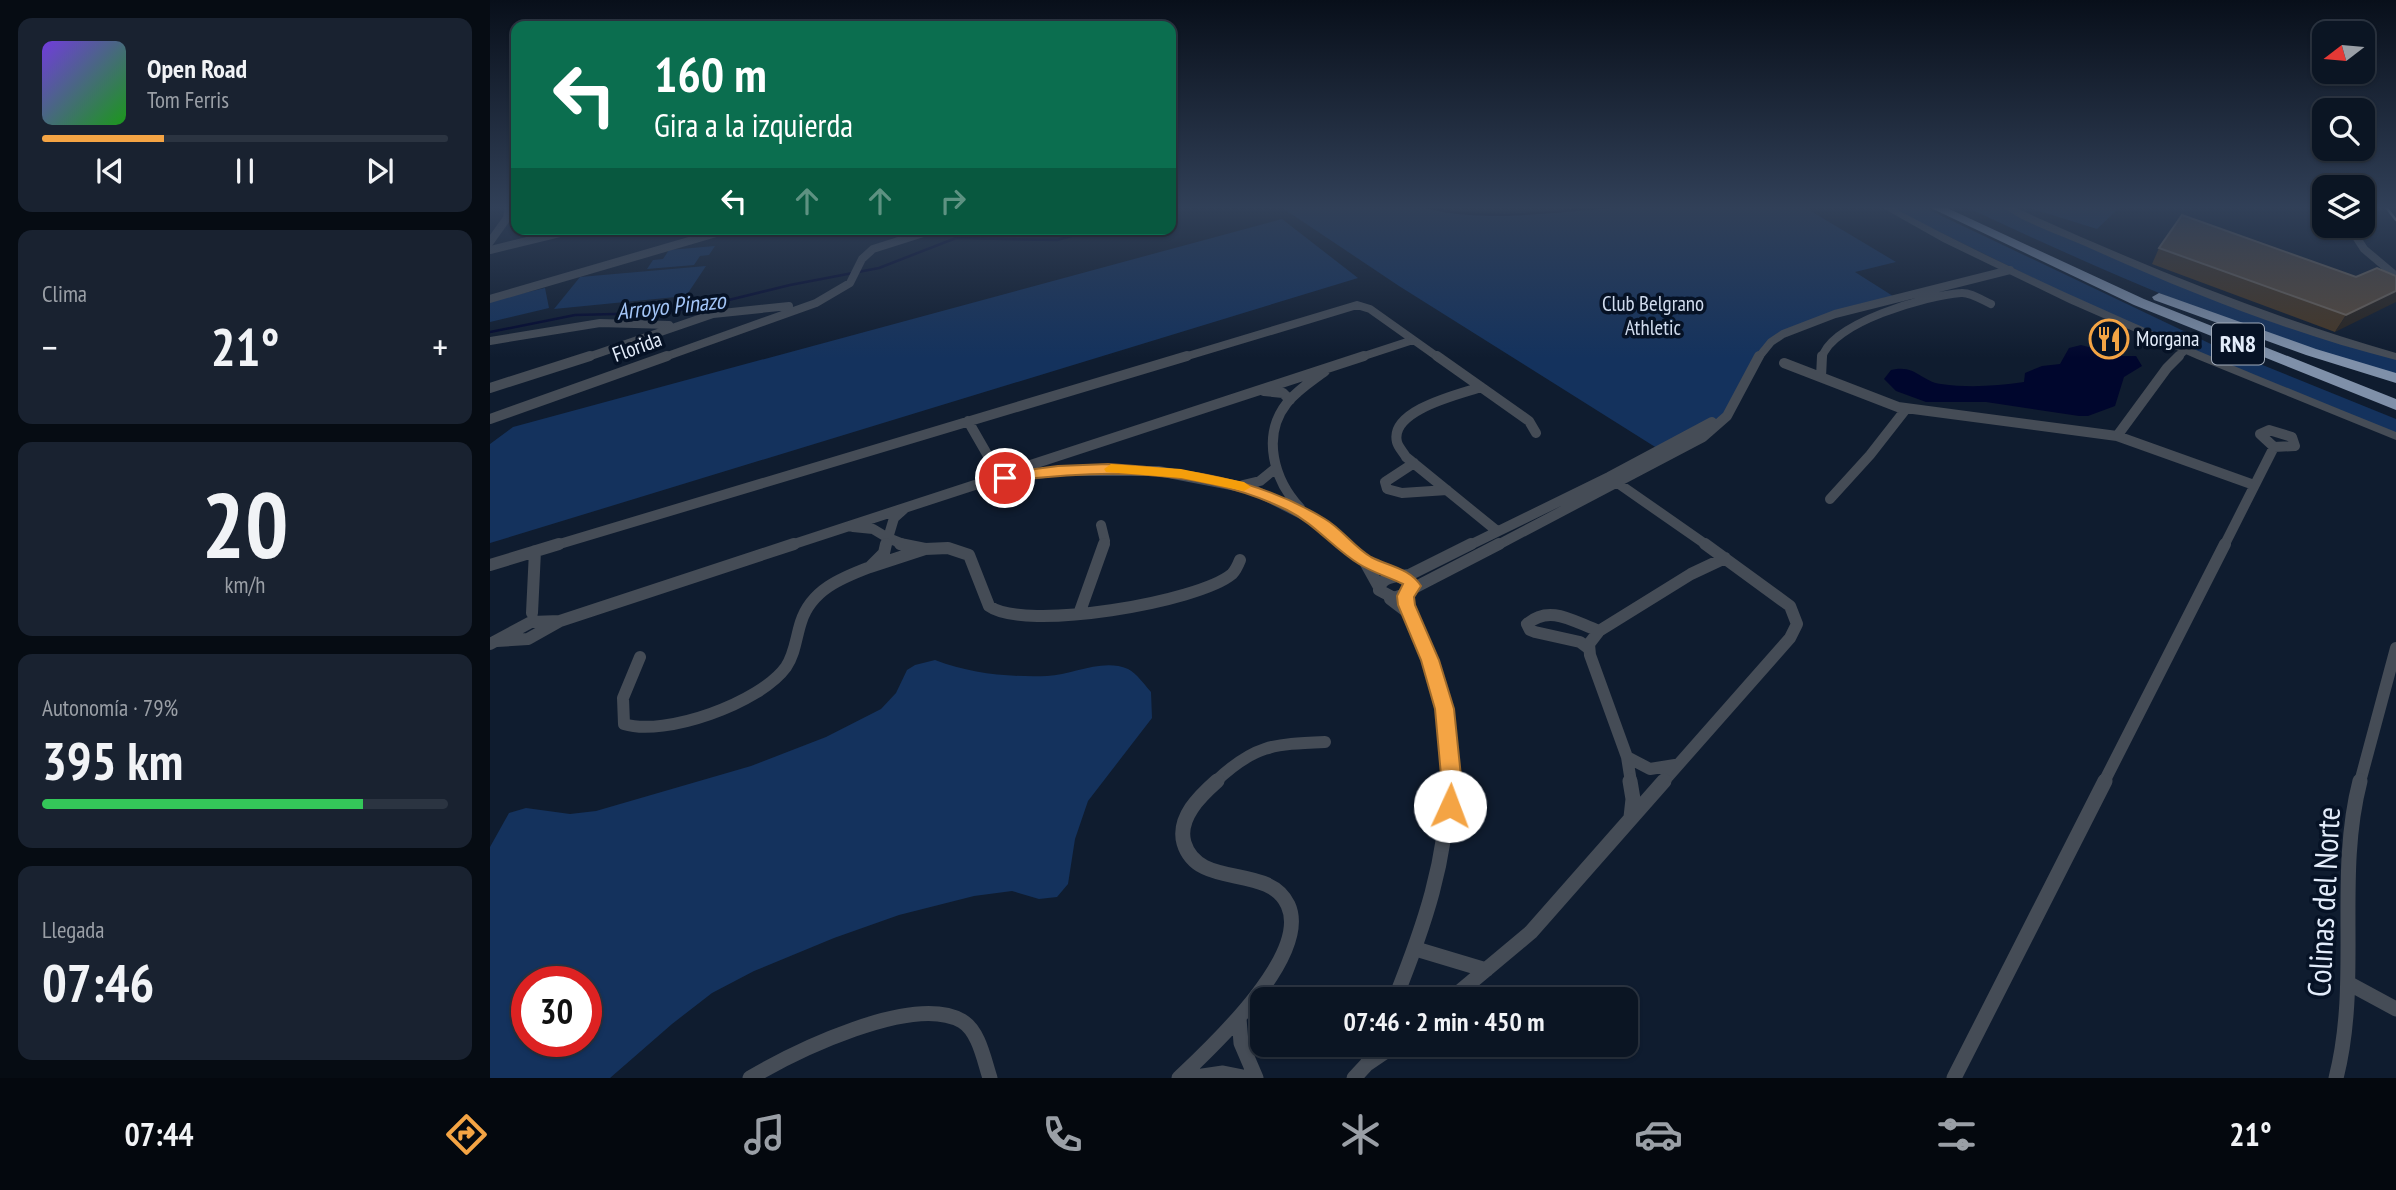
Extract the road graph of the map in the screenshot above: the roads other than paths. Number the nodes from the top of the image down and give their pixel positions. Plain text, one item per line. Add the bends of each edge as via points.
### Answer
1 (633, 257) edge
2 (864, 257) edge
3 (1985, 257) edge
4 (2040, 257) edge
5 (2062, 257) edge
6 (2120, 257) edge
7 (2374, 257) edge
8 (2010, 270) junction
9 (2396, 275) edge
10 (2083, 278) junction
11 (2113, 281) junction
12 (839, 291) junction
13 (490, 299) edge
14 (1991, 304) dead end
15 (676, 326) junction
16 (1413, 340) junction
17 (490, 341) edge
18 (2184, 351) junction
19 (2396, 357) edge
20 (1784, 363) dead end
21 (1335, 365) junction
22 (1821, 377) junction
23 (2396, 378) edge
24 (1481, 387) junction
25 (490, 388) edge
26 (1258, 391) junction
27 (2396, 394) edge
28 (1290, 400) junction
29 (2396, 405) edge
30 (1906, 409) junction
31 (2396, 416) edge
32 (490, 419) edge
33 (968, 421) junction
34 (1536, 433) dead end
35 (2117, 436) junction
36 (2396, 436) edge
37 (2274, 447) dead end
38 (1095, 457) junction
39 (1414, 463) junction
40 (1276, 468) junction
41 (1002, 477) junction
42 (1614, 480) junction
43 (2254, 485) junction
44 (1240, 486) junction
45 (1447, 490) junction
46 (1830, 499) dead end
47 (905, 507) junction
48 (1310, 517) junction
49 (1101, 525) dead end
50 (840, 528) junction
51 (1497, 531) junction
52 (888, 538) junction
53 (925, 549) junction
54 (535, 551) junction
55 (1725, 558) junction
56 (1240, 560) dead end
57 (1364, 560) junction
58 (490, 565) edge
59 (868, 568) junction
60 (1398, 576) junction
61 (1379, 587) junction
62 (1409, 593) junction
63 (1388, 598) junction
64 (531, 613) junction
65 (1079, 614) junction
66 (1411, 615) junction
67 (546, 620) junction
68 (560, 621) junction
69 (516, 628) junction
70 (1599, 631) junction
71 (494, 643) edge
72 (1588, 648) junction
73 (2396, 648) edge
74 (640, 657) dead end
75 (1325, 742) dead end
76 (1627, 757) junction
77 (1677, 764) junction
78 (1630, 818) junction
79 (1416, 949) junction
80 (1486, 970) junction
81 (2348, 982) junction
82 (1400, 987) edge
83 (1465, 987) edge
84 (2396, 1009) edge
85 (1239, 1017) junction
86 (1370, 1057) edge
87 (1377, 1057) edge
88 (1367, 1064) junction
89 (750, 1078) edge
90 (990, 1078) edge
91 (1179, 1078) edge
92 (1189, 1078) edge
93 (1248, 1078) edge
94 (1256, 1078) edge
95 (1354, 1078) edge
96 (1954, 1078) edge
97 (2336, 1078) edge

1 - 13 street
2 - 12 street, Florida
3 - 8 street
4 - 10 highway, RN8
5 - 11 highway, RN8
6 - 19 street via 2236,304
7 - 9 street
8 - 18 street
8 - 42 street via 1835,314 1783,334 1755,361 1719,424 1703,437
10 - 29 highway, RN8
10 - 31 highway via 2227,348
11 - 23 highway
11 - 27 highway, RN8
12 - 15 street via 760,314 746,310 713,314
12 - 32 street, Florida via 793,312
14 - 22 street via 1963,292 1866,320 1829,343
15 - 17 street via 600,323
15 - 25 street
16 - 21 street
16 - 24 street
16 - 33 street via 1365,306 1354,305
18 - 35 street
18 - 36 street
20 - 22 street
21 - 26 street
21 - 28 street
22 - 30 street
24 - 34 street via 1529,421
24 - 39 street via 1420,409 1399,424 1396,443
26 - 28 street via 1283,393
26 - 38 street
28 - 40 street via 1275,429
30 - 35 street
30 - 46 street
33 - 41 street
33 - 54 street
35 - 43 street
37 - 43 street
38 - 41 street
38 - 41 street
38 - 44 street
39 - 45 street
39 - 45 street via 1385,482 1387,489 1402,494
40 - 44 street via 1261,481
40 - 48 street via 1286,492
41 - 47 street
42 - 51 street
42 - 55 street
42 - 62 street
43 - 96 street
44 - 48 street
45 - 51 street
47 - 50 street
47 - 52 street via 894,518
48 - 57 street
49 - 65 street via 1105,541
50 - 52 street via 865,527
50 - 68 street
51 - 60 street via 1409,575
52 - 53 street
52 - 59 street via 884,553
53 - 59 street
53 - 65 street via 948,548 969,555 984,600 993,611 1032,616
54 - 58 street
54 - 64 street
55 - 70 street
55 - 77 street via 1784,600 1797,624 1790,638
56 - 65 street via 1231,575 1207,586
57 - 60 street
57 - 61 street
59 - 74 street via 828,587 807,604 790,660 778,677 756,693 700,716 652,729 624,724 627,677
60 - 61 street via 1386,578
60 - 62 street via 1411,583
61 - 63 street
62 - 63 street
62 - 66 street
63 - 66 street
64 - 67 street
64 - 69 street
66 - 79 street via 1439,686 1452,786 1440,866
67 - 68 street
67 - 69 street
68 - 71 street via 528,639
69 - 71 street
70 - 72 street
70 - 72 street via 1548,612 1527,624 1535,632
72 - 76 street
73 - 81 street, Colinas del Norte via 2351,817
75 - 85 street via 1271,745 1247,757 1206,792 1183,826 1185,844 1197,862 1272,887 1290,912 1288,947
76 - 77 street via 1653,770
76 - 78 street via 1633,799
77 - 78 street
78 - 80 street via 1531,932
79 - 80 street
79 - 82 street
80 - 83 street
81 - 84 street
81 - 97 street, Colinas del Norte via 2343,1051
85 - 91 street
85 - 94 street via 1241,1043
86 - 88 street
87 - 88 street
88 - 95 street
89 - 90 street via 825,1040 903,1015 932,1013 953,1017 970,1029
92 - 93 street via 1223,1073

